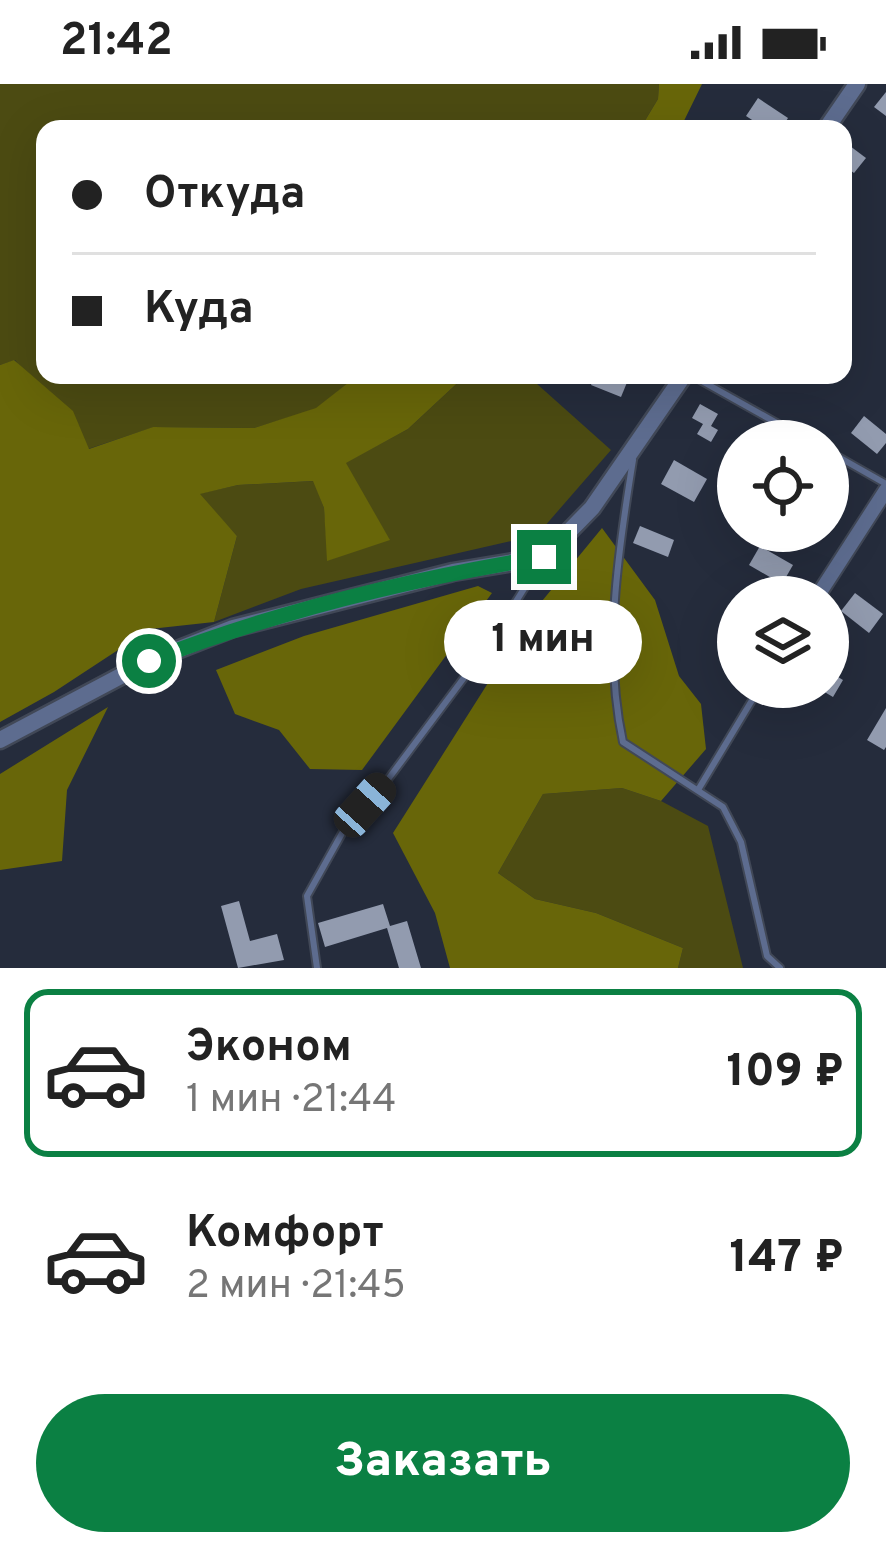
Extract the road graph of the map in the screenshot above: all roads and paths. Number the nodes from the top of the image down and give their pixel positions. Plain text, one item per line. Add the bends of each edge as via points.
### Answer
1 (856, 84) edge
2 (832, 120) edge
3 (681, 384) edge
4 (704, 384) edge
5 (770, 420) edge
6 (636, 445) junction
7 (849, 465) edge
8 (886, 487) edge
9 (544, 557) junction
10 (831, 576) edge
11 (747, 708) edge
12 (0, 740) edge
13 (698, 790) junction
14 (317, 968) edge
15 (780, 968) edge

1 - 2 street
3 - 6 street
4 - 5 lane
6 - 9 street
6 - 13 lane via 613,694 623,742
7 - 8 lane
8 - 10 street
9 - 12 street via 233,628 149,661
9 - 14 lane via 490,643 345,828 307,896
11 - 13 lane
13 - 15 lane via 723,806 741,842 767,956

